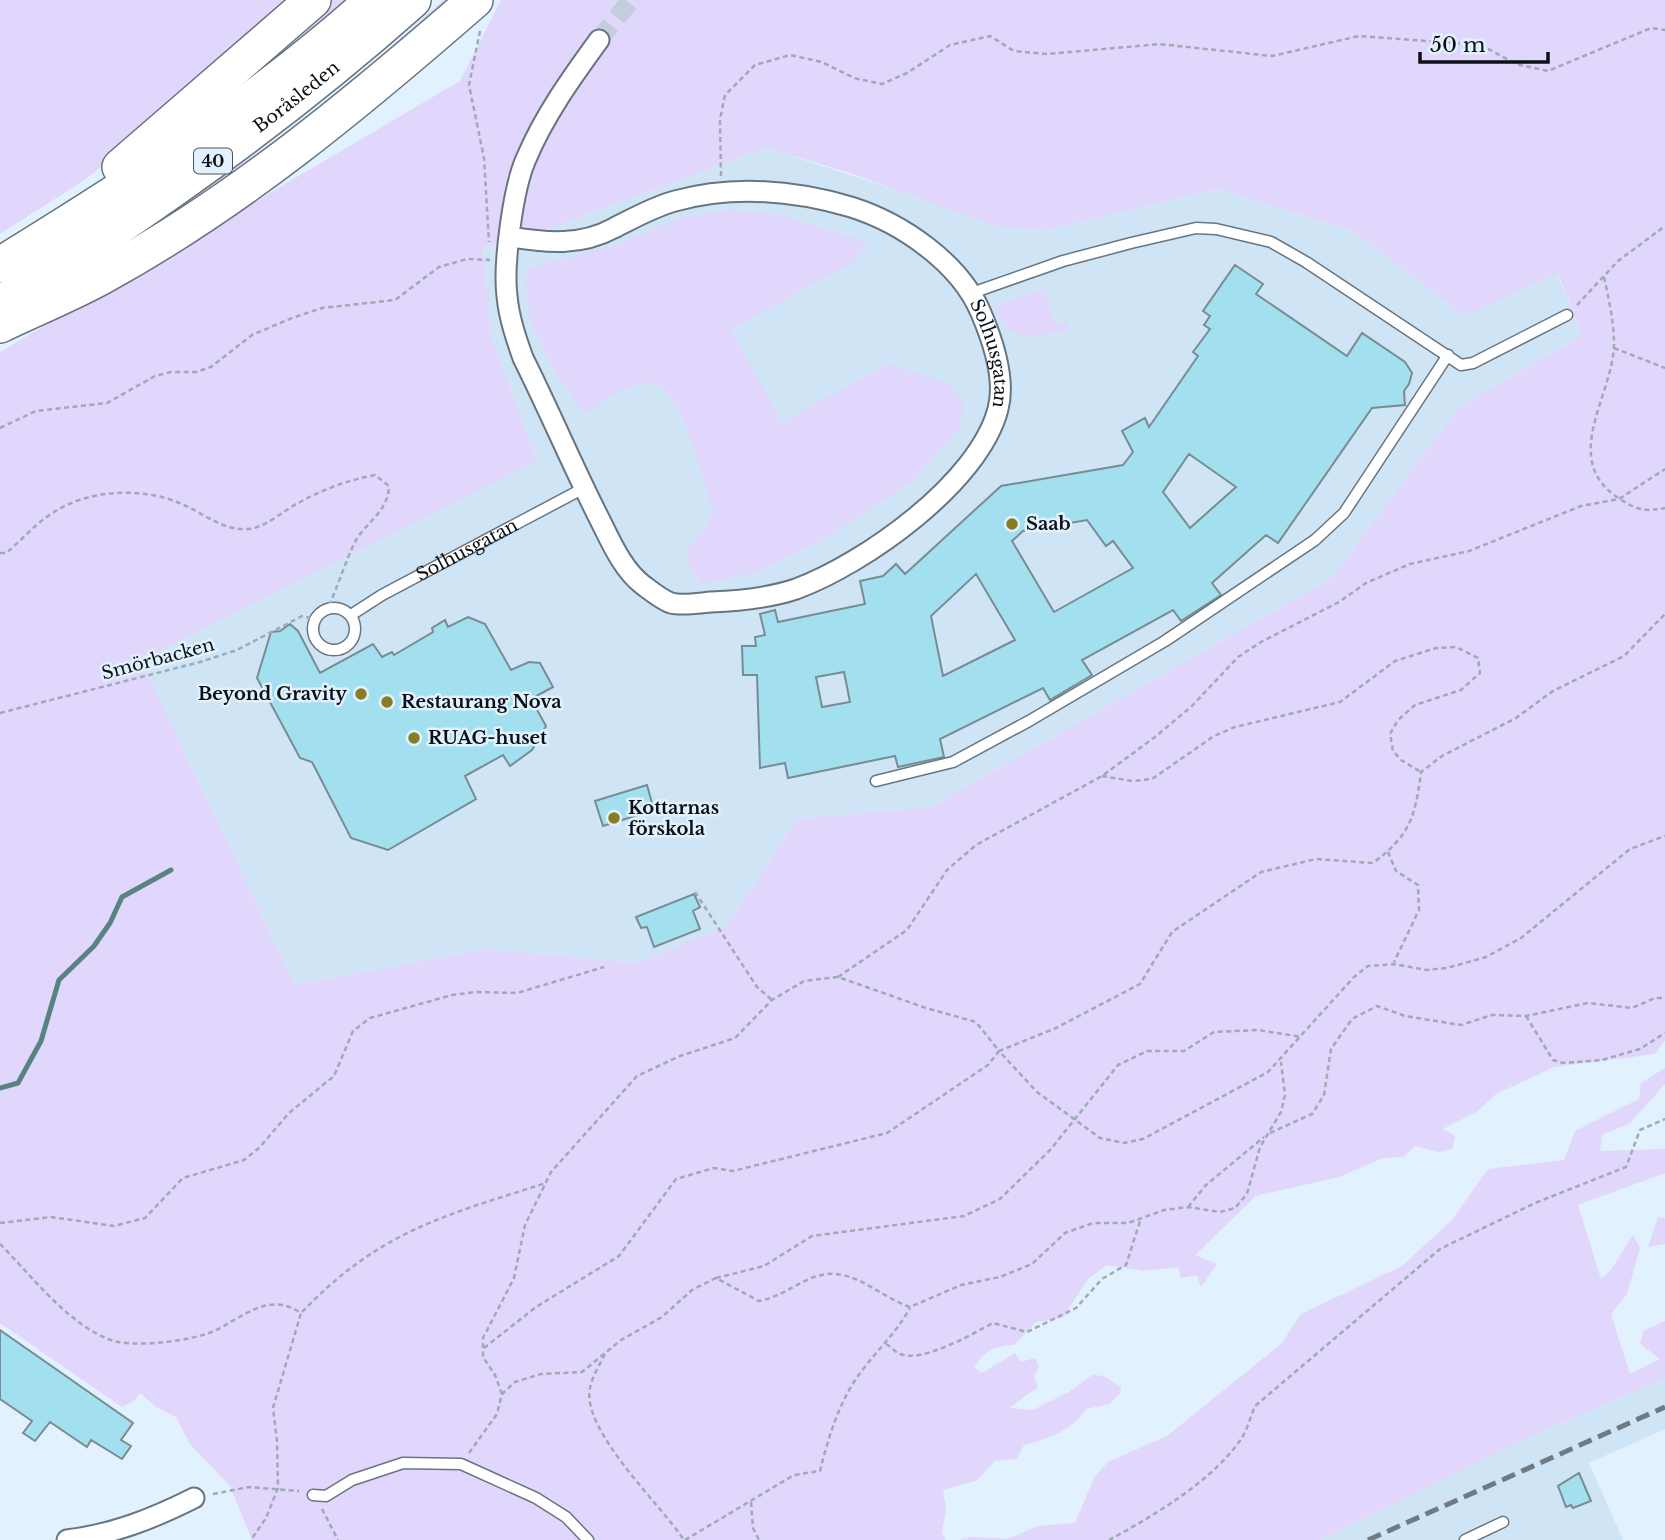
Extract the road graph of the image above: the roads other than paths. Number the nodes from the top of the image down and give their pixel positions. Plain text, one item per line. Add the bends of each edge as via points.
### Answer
1 (313, 0) edge
2 (373, 0) edge
3 (413, 0) edge
4 (475, 0) edge
5 (599, 40) tunnel mouth
6 (511, 237) junction
7 (0, 264) edge
8 (972, 293) junction
9 (0, 304) edge
10 (1567, 315) road end
11 (0, 325) edge
12 (1448, 355) junction
13 (584, 488) junction
14 (351, 615) junction
15 (876, 781) dead end
16 (313, 1494) road end
17 (194, 1498) road end
18 (1503, 1522) dead end
19 (67, 1540) edge
20 (588, 1540) edge
21 (1465, 1540) edge

1 - 7 highway via 176,121
2 - 7 highway, Boråsleden / 40 via 193,142
3 - 9 highway, Boråsleden / 40 via 287,106 208,165
4 - 11 highway via 381,82 255,178 99,278
5 - 6 street, Solhusgatan via 525,159
6 - 8 street, Solhusgatan via 556,243 583,239 674,202 762,190 854,208 898,228 947,266
6 - 13 street, Solhusgatan via 506,293 513,330
8 - 12 lane via 1120,246 1196,228 1216,229 1271,242
8 - 13 street, Solhusgatan via 992,345 1001,388 989,433 950,487 911,521 870,551 796,589 728,601 673,604 640,583 626,566
10 - 12 lane via 1473,363 1461,365
12 - 15 lane via 1343,513 1315,540 1165,641 1029,721 953,762
13 - 14 lane, Solhusgatan
14 - 14 lane via 328,608 315,619 317,643 340,650 348,646 356,632
16 - 20 lane via 326,1496 352,1480 403,1463 461,1464 536,1498 566,1517
17 - 19 street via 116,1532
18 - 21 lane

